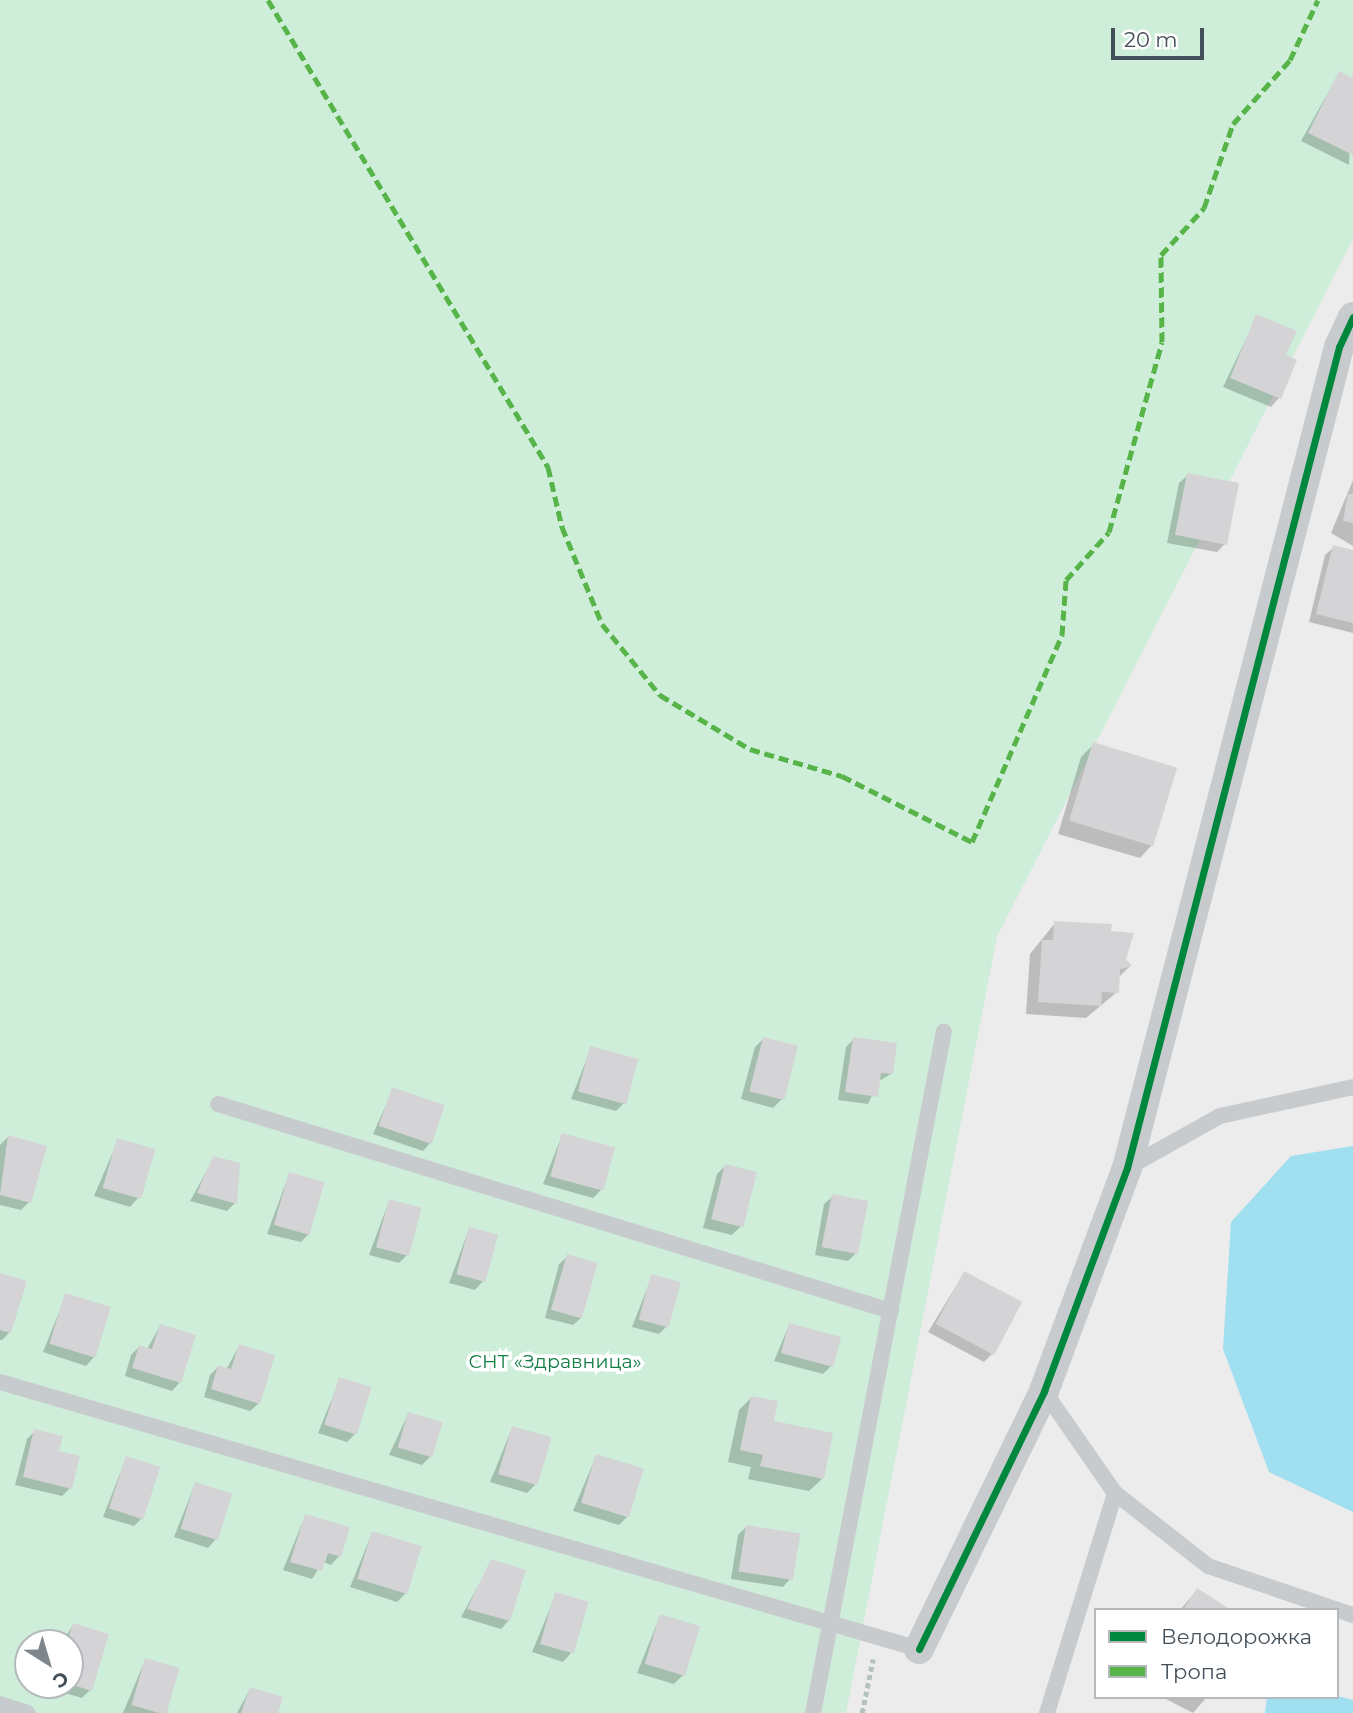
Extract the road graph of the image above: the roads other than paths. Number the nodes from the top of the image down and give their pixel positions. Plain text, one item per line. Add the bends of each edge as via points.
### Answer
1 (1353, 317) edge
2 (944, 1031) dead end
3 (1353, 1087) edge
4 (218, 1104) dead end
5 (1127, 1168) junction
6 (891, 1311) junction
7 (0, 1382) edge
8 (1044, 1391) junction
9 (1115, 1493) junction
10 (1332, 1608) edge
11 (831, 1625) junction
12 (919, 1649) joint
13 (0, 1704) edge
14 (28, 1713) edge
15 (813, 1713) edge
16 (1047, 1713) edge

1 - 5 street via 1339,347
2 - 6 lane
3 - 5 lane via 1220,1116
4 - 6 lane
5 - 8 street
6 - 11 lane
7 - 11 lane
8 - 9 lane
8 - 12 street
9 - 10 lane via 1208,1566
9 - 16 lane
11 - 12 lane
11 - 15 lane
13 - 14 lane

